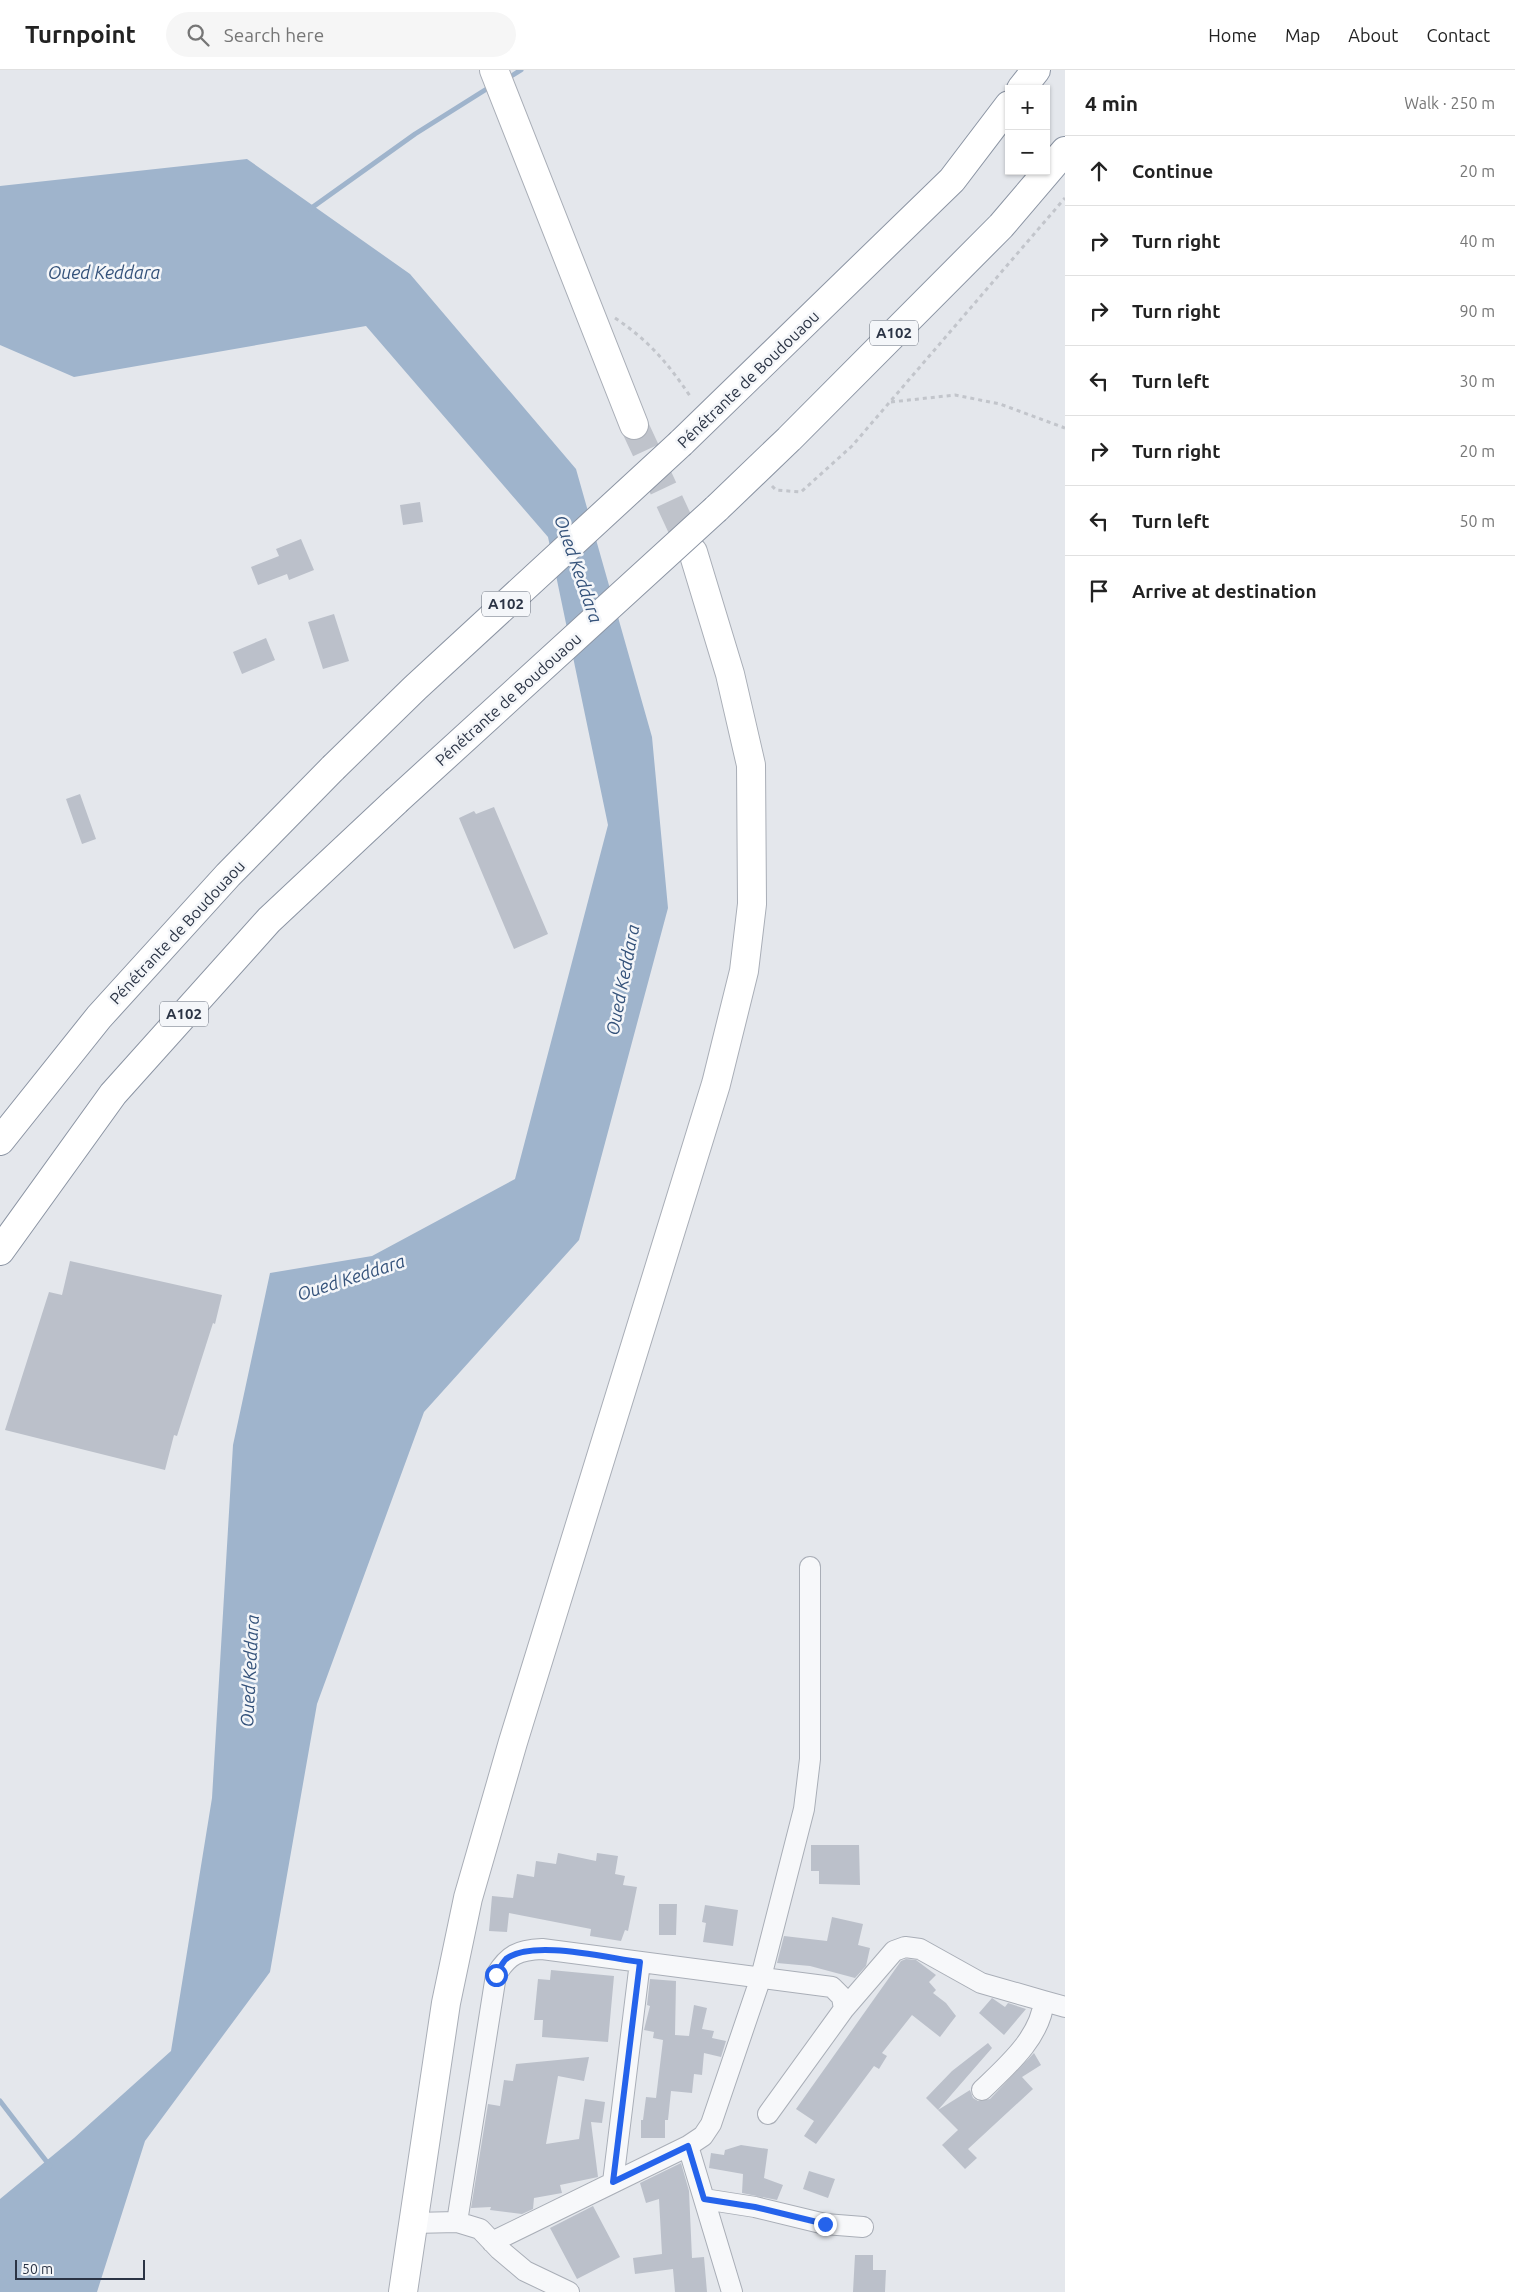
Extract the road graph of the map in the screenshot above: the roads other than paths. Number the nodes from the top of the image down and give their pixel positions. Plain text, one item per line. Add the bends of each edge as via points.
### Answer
1 (494, 70) edge
2 (1036, 70) edge
3 (1024, 85) edge
4 (1005, 110) edge
5 (1065, 151) edge
6 (634, 425) tunnel mouth
7 (693, 552) tunnel mouth
8 (0, 1140) edge
9 (0, 1251) edge
10 (810, 1567) dead end
11 (640, 1962) junction
12 (761, 1977) junction
13 (1044, 2001) junction
14 (1065, 2006) edge
15 (844, 2009) junction
16 (982, 2090) dead end
17 (768, 2114) dead end
18 (688, 2146) junction
19 (613, 2182) junction
20 (704, 2199) junction
21 (457, 2222) junction
22 (412, 2223) junction
23 (863, 2226) dead end
24 (492, 2242) junction
25 (403, 2292) edge
26 (569, 2292) edge
27 (732, 2292) edge

1 - 6 main road
2 - 3 main road
4 - 8 main road, Pénétrante de Boudouaou / A102, bridge via 952,180 681,443 415,688 228,874 99,1017
5 - 9 main road, Pénétrante de Boudouaou / A102, bridge via 1002,226 789,439 269,920 113,1094
7 - 22 main road via 730,674 751,766 752,904 744,971 716,1084 468,1898 446,2003
10 - 12 street via 809,1769 804,1808
11 - 12 street
11 - 19 street
11 - 21 street via 542,1949 525,1950 505,1960 496,1975
12 - 15 street via 832,1987 842,1997
12 - 18 street via 711,2124 703,2136
13 - 14 street
13 - 15 street via 981,1983 920,1949 905,1948 894,1951
13 - 16 street via 1017,2058
15 - 17 street
18 - 19 street
18 - 20 street
19 - 24 street
20 - 23 street via 825,2224
20 - 27 street
21 - 22 street
21 - 24 street via 480,2229
22 - 25 main road
24 - 26 street via 526,2271

